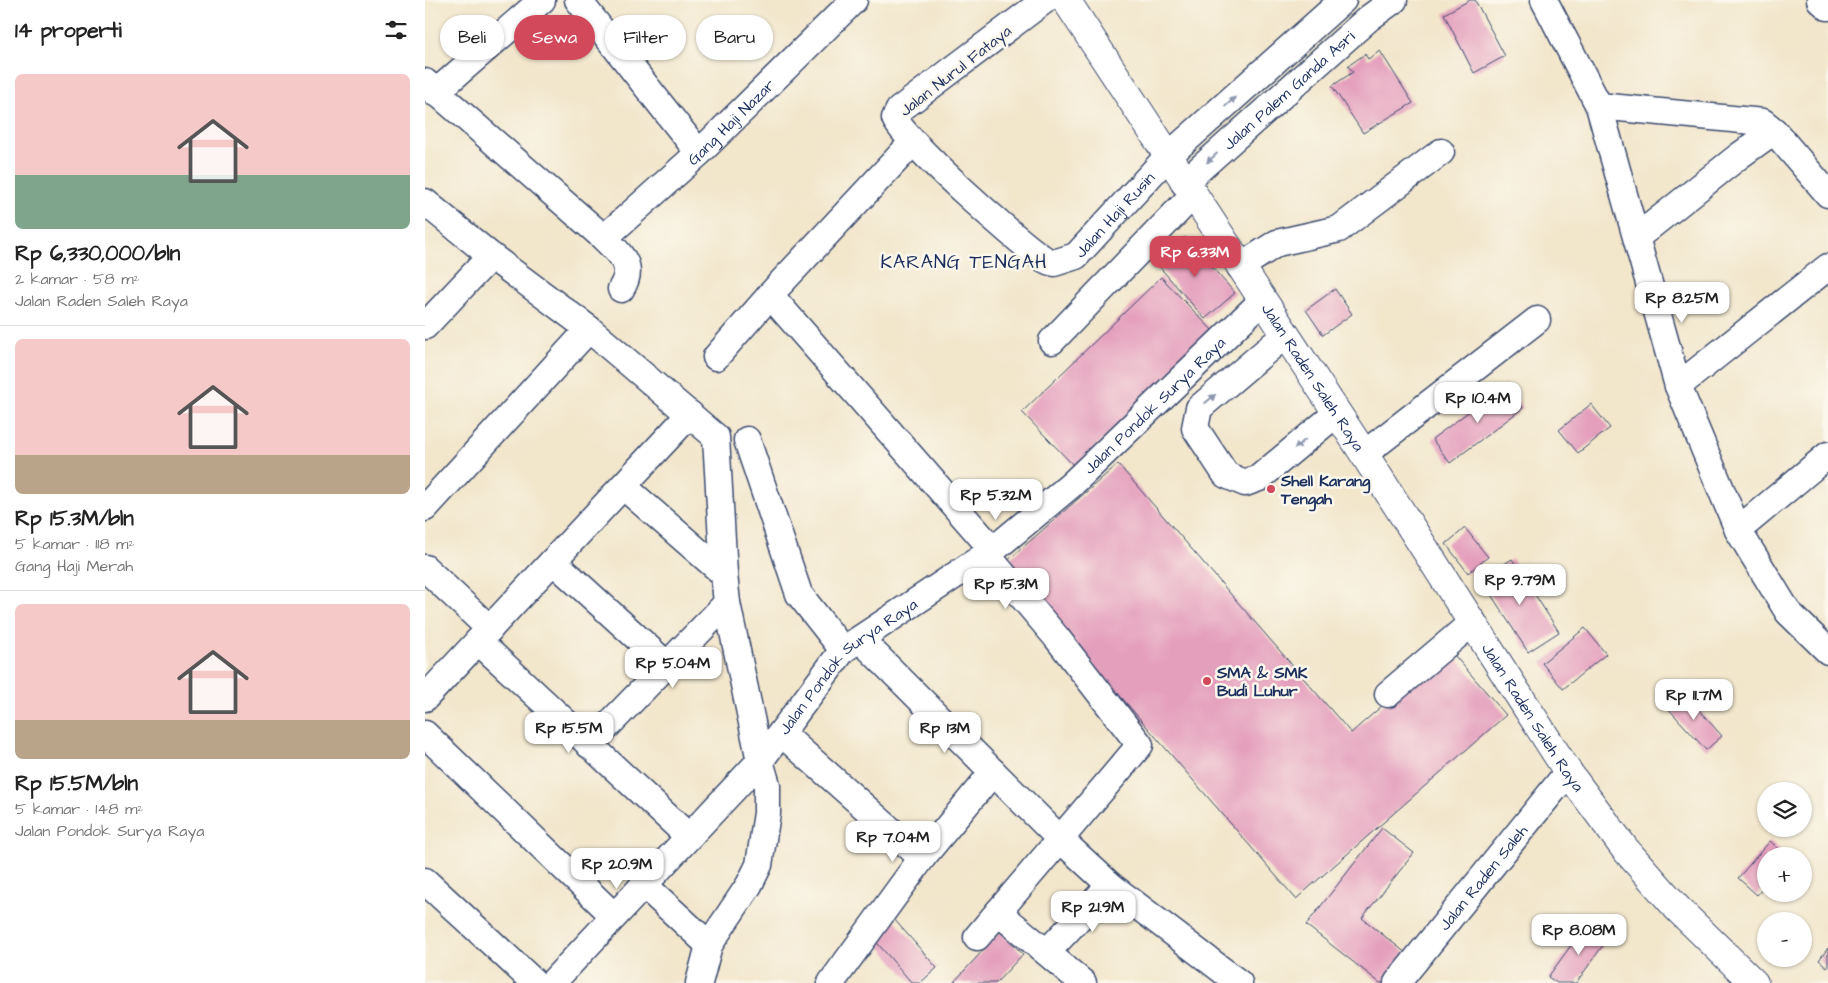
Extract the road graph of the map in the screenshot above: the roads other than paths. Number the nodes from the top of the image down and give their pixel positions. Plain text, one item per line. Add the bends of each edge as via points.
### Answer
1 (542, 0) edge
2 (578, 0) edge
3 (854, 0) edge
4 (1045, 0) edge
5 (1065, 0) edge
6 (1343, 0) edge
7 (1394, 0) edge
8 (1544, 0) edge
9 (1820, 0) edge
10 (1828, 7) edge
11 (430, 88) edge
12 (1599, 106) junction
13 (1774, 131) junction
14 (916, 145) junction
15 (1441, 152) dead end
16 (699, 153) junction
17 (1167, 158) junction
18 (1189, 189) junction
19 (1828, 194) edge
20 (425, 202) edge
21 (604, 238) junction
22 (1637, 238) junction
23 (491, 256) junction
24 (1240, 267) junction
25 (1828, 267) edge
26 (621, 289) dead end
27 (770, 295) junction
28 (1263, 300) junction
29 (1537, 320) dead end
30 (425, 326) edge
31 (589, 329) junction
32 (1285, 335) junction
33 (1052, 341) dead end
34 (716, 357) dead end
35 (1678, 386) junction
36 (1337, 413) junction
37 (690, 414) junction
38 (747, 440) dead end
39 (1364, 454) junction
40 (1828, 456) edge
41 (623, 486) junction
42 (425, 508) edge
43 (1738, 530) junction
44 (990, 553) junction
45 (553, 561) junction
46 (425, 568) edge
47 (724, 574) junction
48 (727, 603) junction
49 (1473, 622) junction
50 (484, 635) junction
51 (851, 645) junction
52 (1828, 651) edge
53 (667, 665) junction
54 (1388, 694) dead end
55 (425, 698) edge
56 (781, 733) junction
57 (425, 734) edge
58 (589, 745) junction
59 (760, 761) junction
60 (993, 772) junction
61 (1568, 772) junction
62 (688, 836) junction
63 (1060, 839) junction
64 (922, 858) junction
65 (643, 884) junction
66 (426, 885) edge
67 (1110, 885) junction
68 (998, 912) junction
69 (614, 916) junction
70 (977, 937) dead end
71 (709, 945) junction
72 (1047, 952) junction
73 (528, 977) edge
74 (1749, 982) edge
75 (553, 983) edge
76 (699, 983) edge
77 (831, 983) edge
78 (1083, 983) edge
79 (1239, 983) edge
80 (1397, 983) edge

1 - 11 street
2 - 16 street
3 - 16 street, Gang Haji Nazar
4 - 14 street, Jalan Nurul Fataya via 899,110 896,122
5 - 17 main road, Jalan Raden Saleh Raya
17 -> 6 street, Jalan Palem Ganda Asri
7 -> 18 street, Jalan Palem Ganda Asri via 1369,18
8 - 12 street
9 - 10 street
11 - 21 street
12 - 13 street via 1763,122
12 - 22 street
13 - 19 street
13 - 22 street
14 - 17 street, Jalan Haji Rusin via 1015,238 1043,259 1055,263 1076,256
14 - 27 street
15 - 24 street via 1339,229 1277,243
16 - 21 street, Gang Haji Nazar
17 - 18 main road, Jalan Raden Saleh Raya
18 - 24 main road, Jalan Raden Saleh Raya
18 - 33 street, Jalan Palem Ganda Asri
20 - 23 street
21 - 26 street via 624,260 628,271
22 - 35 street
23 - 30 street
23 - 31 street
24 - 28 main road, Jalan Raden Saleh Raya
25 - 35 street
27 - 34 street
27 - 44 street
28 - 32 main road, Jalan Raden Saleh Raya
28 - 44 street, Jalan Pondok Surya Raya via 1071,485
29 - 39 street
31 - 37 street
31 - 42 street
32 - 36 main road, Jalan Raden Saleh Raya
36 -> 32 street via 1259,478 1245,483 1226,475 1195,428 1199,408
35 - 43 street
36 - 39 main road, Jalan Raden Saleh Raya
37 - 41 street
37 - 47 street via 716,437
38 - 51 street via 799,594
39 - 49 main road, Jalan Raden Saleh Raya
40 - 43 street
41 - 45 street
41 - 47 street
43 - 52 street via 1787,612
44 - 51 street, Jalan Pondok Surya Raya
44 - 63 street via 1140,745
45 - 50 street
45 - 53 street
46 - 50 street
47 - 48 street
48 - 53 street
48 - 59 street
49 - 54 street
49 - 61 main road, Jalan Raden Saleh Raya
50 - 55 street
50 - 58 street
51 - 56 street, Jalan Pondok Surya Raya
51 - 60 street
53 - 58 street
56 - 59 street, Jalan Pondok Surya Raya
56 - 64 street
57 - 69 street
58 - 62 street
59 - 62 street, Jalan Pondok Surya Raya
59 - 71 street via 767,785 767,813 759,865
60 - 63 street
60 - 64 street
61 - 74 main road, Jalan Raden Saleh Raya via 1625,849 1677,909
61 - 80 street, Jalan Raden Saleh
62 - 65 street, Jalan Pondok Surya Raya
63 - 67 street
63 - 68 street
64 - 77 street
65 - 69 street, Jalan Pondok Surya Raya
65 - 71 street
66 - 73 street
67 - 72 street
67 - 79 street
68 - 70 street
68 - 72 street
69 - 75 street, Jalan Pondok Surya Raya
71 - 76 street
72 - 78 street

